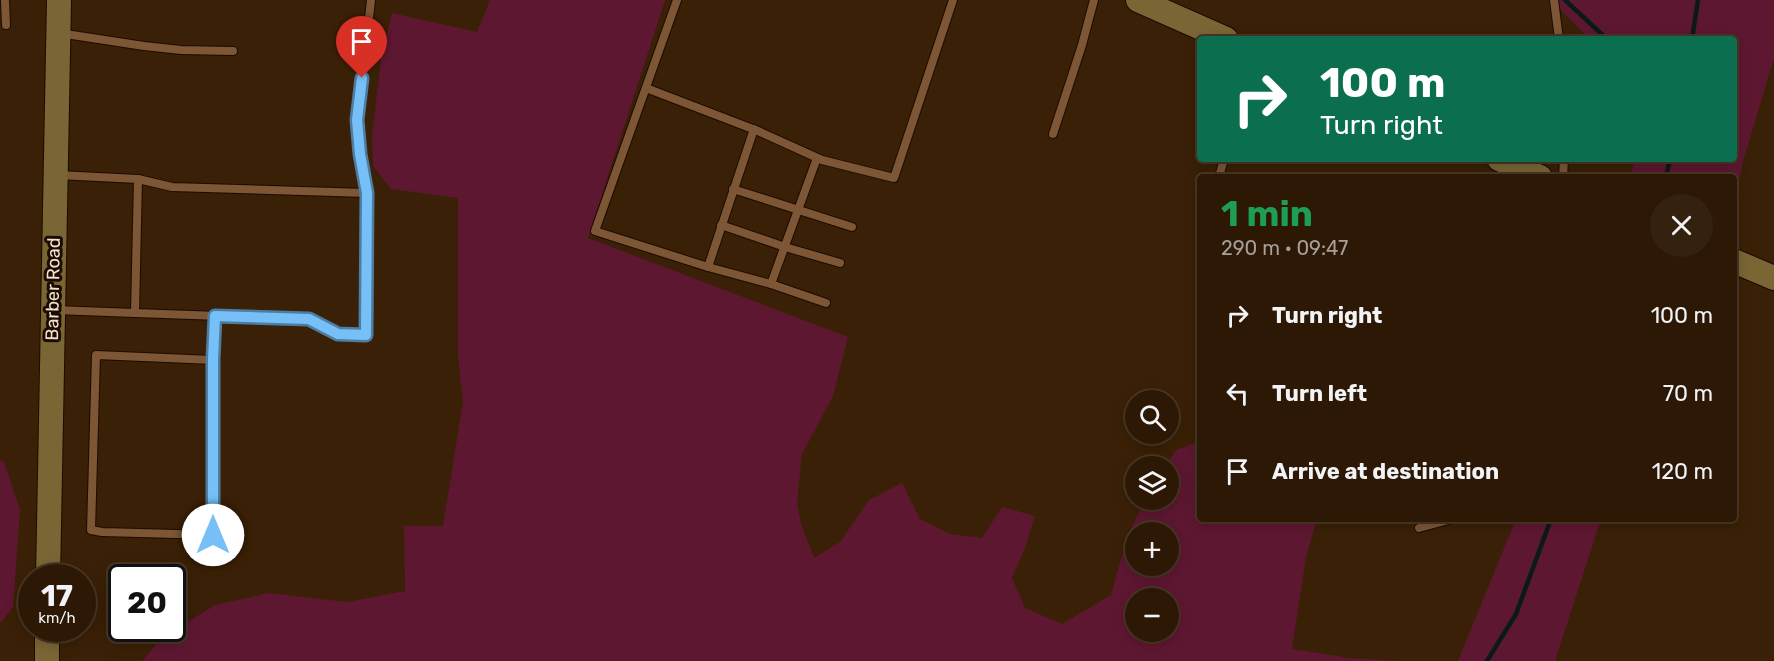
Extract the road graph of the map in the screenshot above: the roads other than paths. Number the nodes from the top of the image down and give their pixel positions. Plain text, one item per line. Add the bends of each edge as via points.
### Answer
1 (5, 0) edge
2 (59, 0) edge
3 (371, 0) edge
4 (677, 0) edge
5 (953, 0) edge
6 (1094, 0) edge
7 (1138, 0) edge
8 (1554, 1) edge
9 (6, 25) dead end
10 (59, 33) junction
11 (1219, 36) edge
12 (1558, 36) edge
13 (233, 51) dead end
14 (646, 88) junction
15 (754, 129) junction
16 (1053, 134) dead end
17 (818, 158) junction
18 (1506, 162) edge
19 (1533, 174) edge
20 (55, 175) junction
21 (138, 179) junction
22 (733, 189) junction
23 (367, 193) junction
24 (798, 209) junction
25 (721, 225) junction
26 (852, 226) dead end
27 (785, 247) junction
28 (1737, 262) edge
29 (840, 263) dead end
30 (708, 267) junction
31 (1774, 278) edge
32 (771, 284) junction
33 (826, 303) dead end
34 (52, 310) junction
35 (135, 313) junction
36 (215, 316) junction
37 (213, 360) junction
38 (1441, 522) edge
39 (1419, 528) dead end
40 (48, 564) edge
41 (47, 642) edge
42 (47, 661) edge

1 - 9 lane
2 - 10 main road, Barber Road
3 - 23 lane via 357,120
4 - 14 lane
5 - 17 lane via 894,177
6 - 16 lane
7 - 11 main road
8 - 12 lane
10 - 13 lane via 181,50
10 - 20 main road, Barber Road
14 - 15 lane
14 - 30 lane via 596,231
15 - 17 lane
15 - 22 lane
17 - 24 lane
18 - 19 main road
20 - 21 lane
20 - 34 main road, Barber Road
21 - 23 lane via 172,187
21 - 35 lane
22 - 24 lane
22 - 25 lane
23 - 36 lane via 366,335 338,334 309,319
24 - 26 lane
24 - 27 lane
25 - 27 lane
25 - 30 lane
27 - 29 lane
27 - 32 lane
28 - 31 main road
30 - 32 lane
32 - 33 lane
34 - 35 lane
34 - 40 main road, Barber Road
35 - 36 lane
36 - 37 lane
37 - 37 lane via 96,355 91,530 213,535
38 - 39 lane
41 - 42 main road

